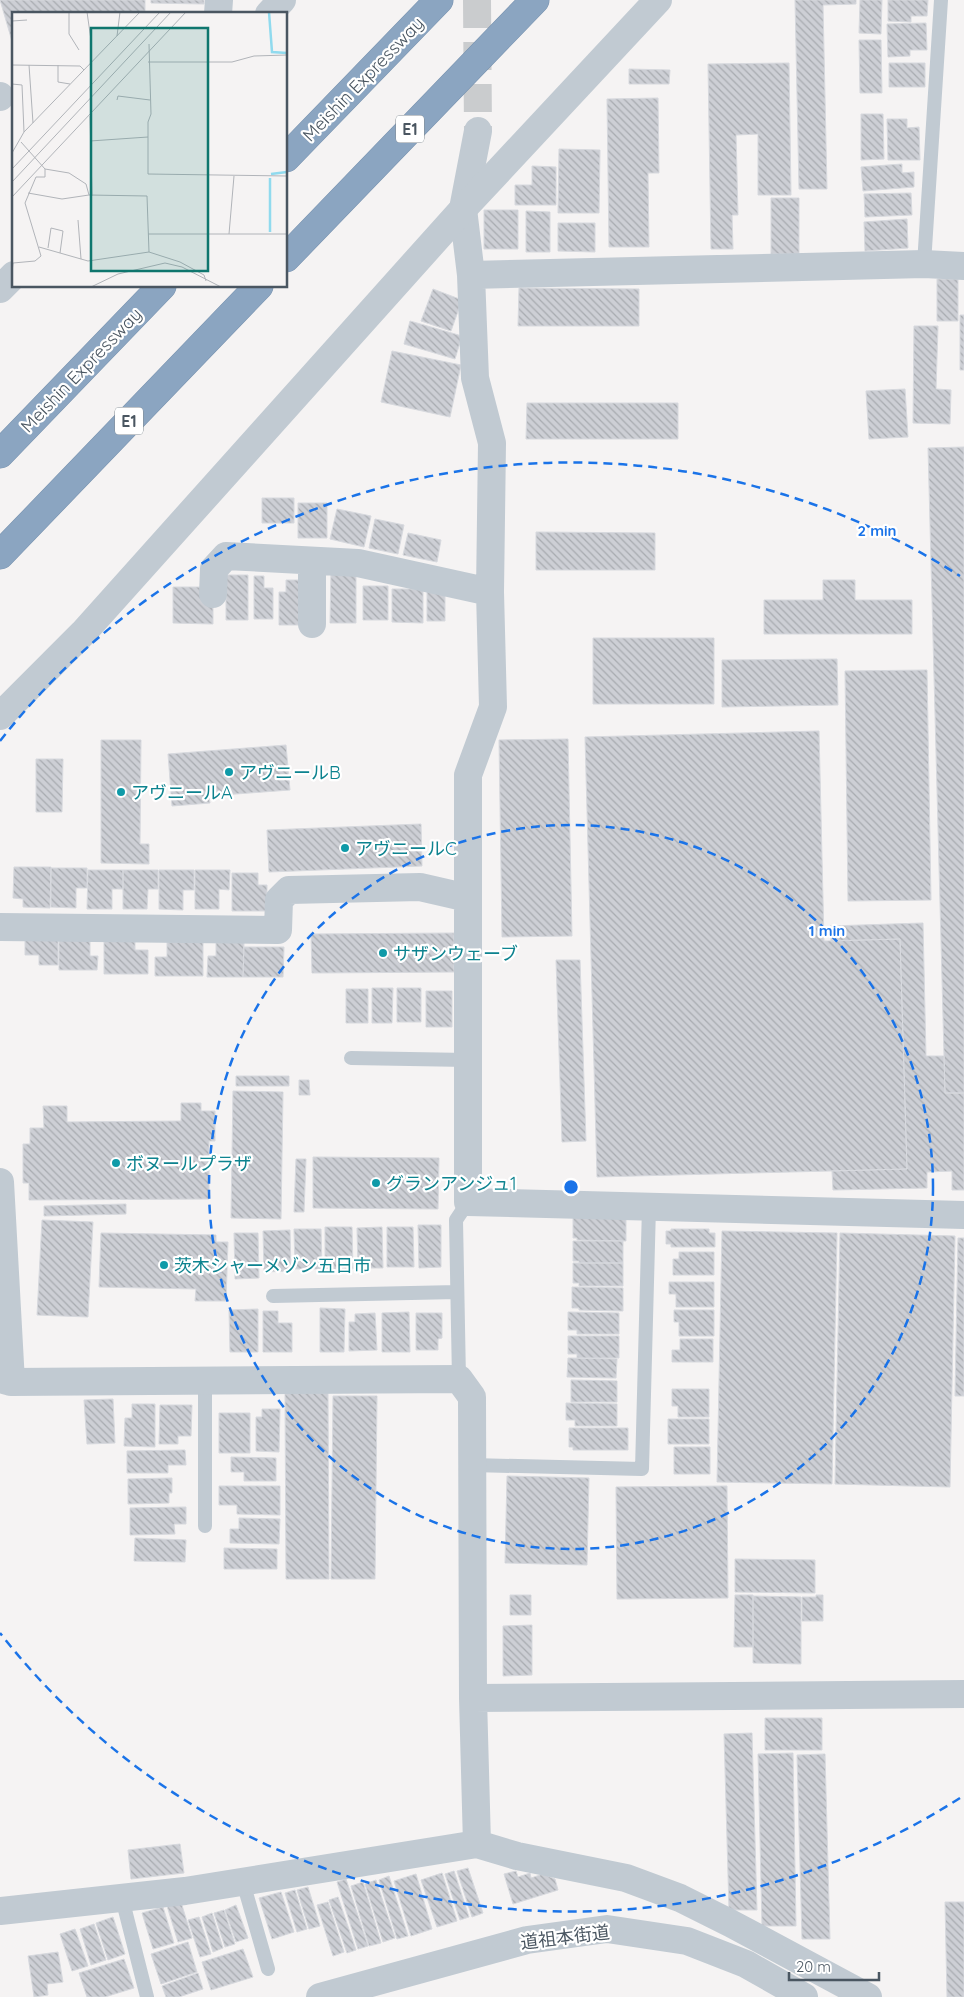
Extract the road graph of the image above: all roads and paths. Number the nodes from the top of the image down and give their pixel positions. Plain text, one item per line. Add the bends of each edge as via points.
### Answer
1 (282, 0) edge
2 (440, 0) edge
3 (535, 0) edge
4 (658, 0) edge
5 (941, 0) edge
6 (271, 12) edge
7 (478, 131) tunnel mouth
8 (288, 156) edge
9 (463, 209) junction
10 (288, 256) edge
11 (924, 264) junction
12 (964, 266) edge
13 (471, 275) junction
14 (12, 277) edge
15 (160, 288) edge
16 (257, 288) edge
17 (0, 289) edge
18 (0, 454) edge
19 (0, 555) edge
20 (312, 560) junction
21 (490, 592) junction
22 (213, 594) dead end
23 (312, 624) dead end
24 (0, 716) edge
25 (468, 898) junction
26 (0, 926) edge
27 (352, 1058) dead end
28 (468, 1060) junction
29 (0, 1182) edge
30 (468, 1202) junction
31 (649, 1207) junction
32 (964, 1215) edge
33 (458, 1292) junction
34 (273, 1296) dead end
35 (459, 1379) junction
36 (5, 1380) edge
37 (205, 1381) junction
38 (472, 1465) junction
39 (205, 1526) dead end
40 (964, 1694) edge
41 (473, 1698) junction
42 (476, 1844) junction
43 (243, 1882) junction
44 (122, 1898) junction
45 (0, 1911) edge
46 (268, 1969) dead end
47 (147, 1997) edge
48 (320, 1997) edge
49 (804, 1997) edge
50 (868, 1997) edge

1 - 6 street
2 - 8 highway, Meishin Expressway
3 - 10 highway, E1
4 - 9 street
5 - 11 lane
7 - 9 street
9 - 13 street
9 - 24 street via 83,633
11 - 12 street
11 - 13 street
13 - 21 street via 475,378 492,443
14 - 17 street
15 - 18 highway, Meishin Expressway
16 - 19 highway, E1
20 - 21 street via 358,563
20 - 22 street via 226,556 214,568
20 - 23 street
21 - 25 street via 494,707 468,775
25 - 26 street via 420,887 289,890 279,900 278,930
25 - 28 street
27 - 28 lane
28 - 30 street
29 - 36 street
30 - 31 street
30 - 33 lane via 456,1220
31 - 32 street
31 - 38 lane via 642,1469
33 - 34 lane
33 - 35 lane
35 - 37 street
35 - 38 street via 472,1397
36 - 37 street
37 - 39 lane
38 - 41 street
40 - 41 street
41 - 42 street
42 - 43 street
42 - 50 street via 626,1878 680,1898
43 - 44 street
43 - 46 lane
44 - 45 street
44 - 47 lane
48 - 49 street, 道祖本街道 via 527,1940 607,1929 687,1941 746,1964

